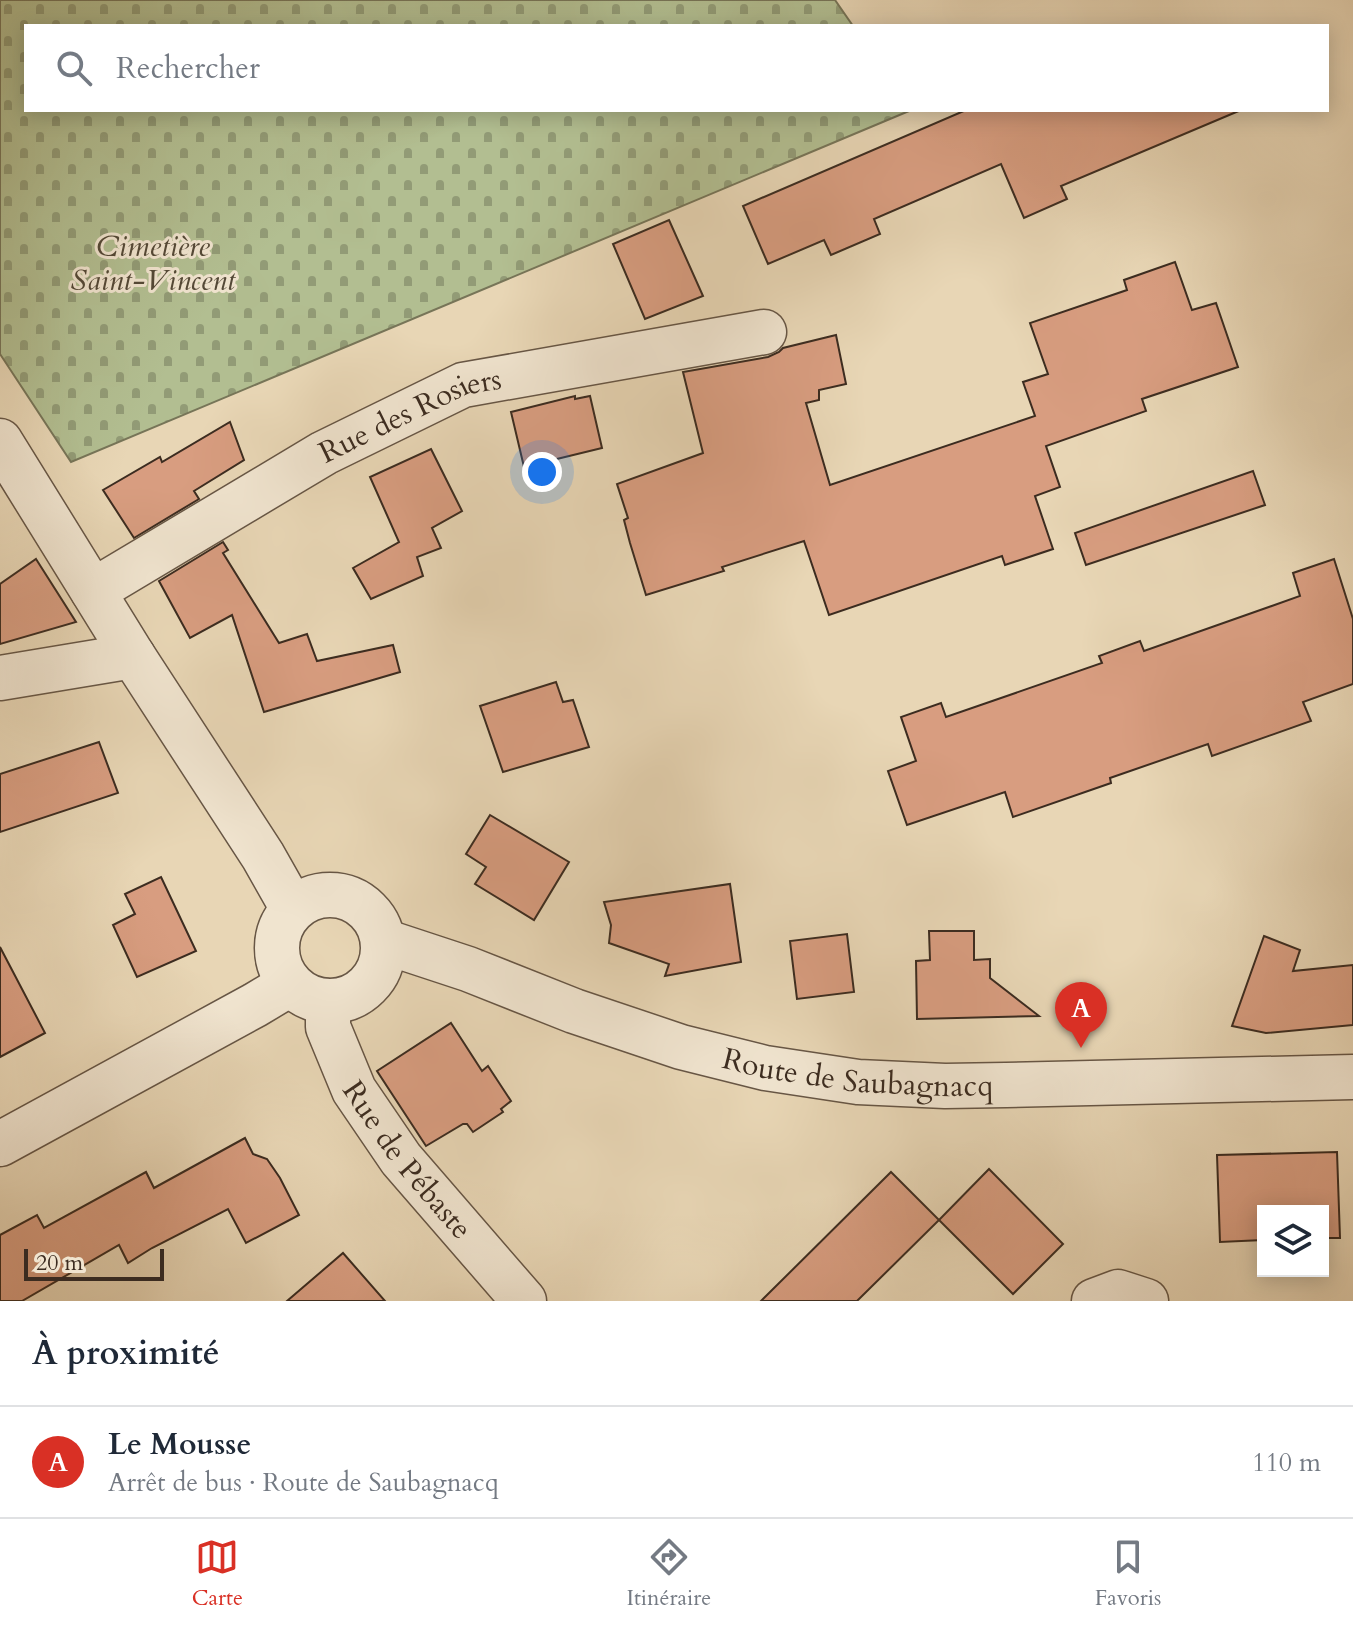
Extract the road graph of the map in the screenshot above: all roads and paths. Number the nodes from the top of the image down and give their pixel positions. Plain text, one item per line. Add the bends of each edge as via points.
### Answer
1 (764, 332) dead end
2 (0, 441) edge
3 (93, 591) junction
4 (133, 656) junction
5 (0, 678) edge
6 (293, 909) junction
7 (383, 941) junction
8 (309, 993) junction
9 (1353, 1077) edge
10 (0, 1144) edge
11 (524, 1301) edge
12 (1094, 1301) edge
13 (1146, 1301) edge

1 - 3 street, Rue des Rosiers via 463,385 324,453
2 - 3 street
3 - 4 street
4 - 5 street
4 - 6 street
6 - 7 street via 308,899 344,897 373,917
6 - 8 street via 282,924 278,962
7 - 8 street via 380,970 354,997 335,1002
7 - 9 street, Route de Saubagnacq via 681,1047 765,1068 858,1082 991,1086
8 - 10 street via 255,1005
8 - 11 street, Rue de Pébaste via 354,1090 401,1159
12 - 13 street via 1118,1292

